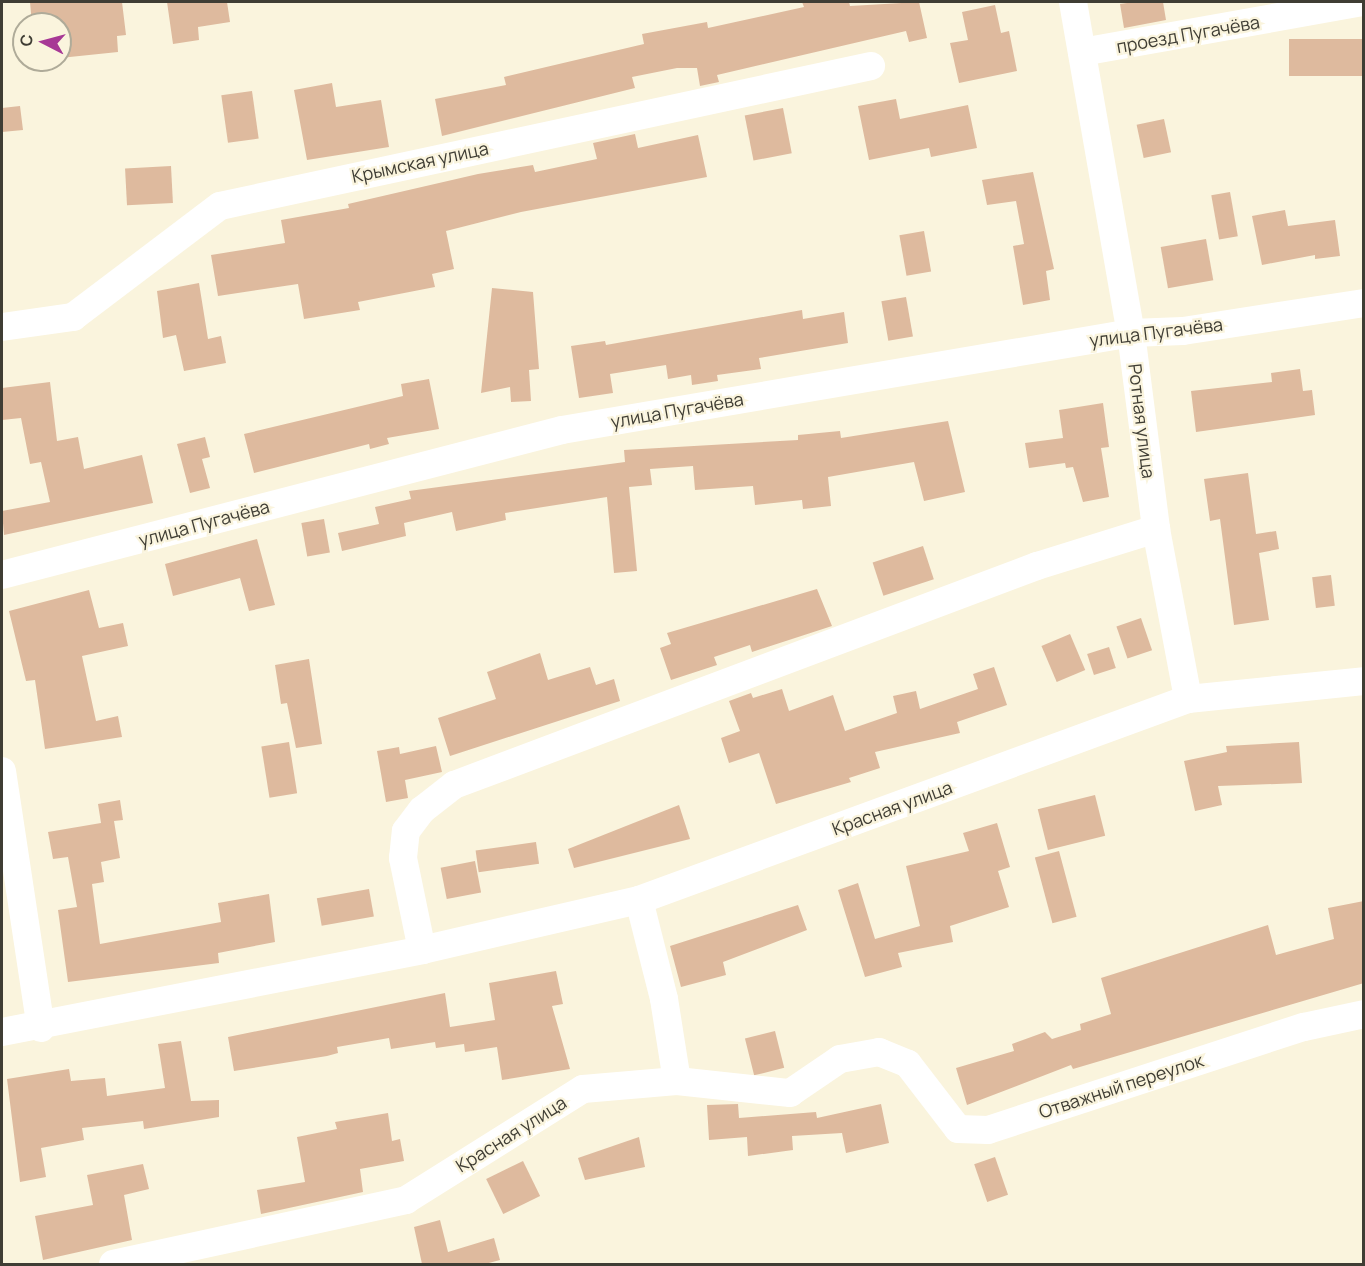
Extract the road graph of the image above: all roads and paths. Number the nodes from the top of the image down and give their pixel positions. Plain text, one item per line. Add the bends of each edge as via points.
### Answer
1 (1073, 2) edge
2 (1364, 2) edge
3 (1083, 52) junction
4 (871, 66) dead end
5 (1364, 303) edge
6 (2, 327) edge
7 (1131, 333) junction
8 (1156, 529) junction
9 (2, 575) edge
10 (1364, 681) edge
11 (1188, 699) junction
12 (2, 771) edge
13 (639, 900) junction
14 (422, 950) junction
15 (1364, 1014) edge
16 (41, 1028) junction
17 (2, 1032) edge
18 (908, 1064) joint
19 (677, 1081) junction
20 (113, 1264) edge

1 - 3 street, Ротная улица
2 - 3 street, проезд Пугачёва
3 - 7 street, Ротная улица
4 - 6 street, Крымская улица via 220,206 73,317
5 - 7 street, улица Пугачёва via 1182,331
7 - 8 street, Ротная улица
7 - 9 street, улица Пугачёва via 562,430
8 - 11 street, Ротная улица
8 - 14 street via 1037,566 454,785 422,810 406,831 403,858
10 - 11 street, Красная улица
11 - 13 street, Красная улица
12 - 16 street
13 - 14 street, Красная улица
13 - 19 street via 664,999
14 - 16 street, Красная улица
15 - 18 street, Отважный переулок via 1304,1027 988,1130 958,1129
16 - 17 street, Красная улица
18 - 19 street, Красная улица via 879,1052 840,1059 790,1093
19 - 20 street, Красная улица via 583,1089 406,1200

